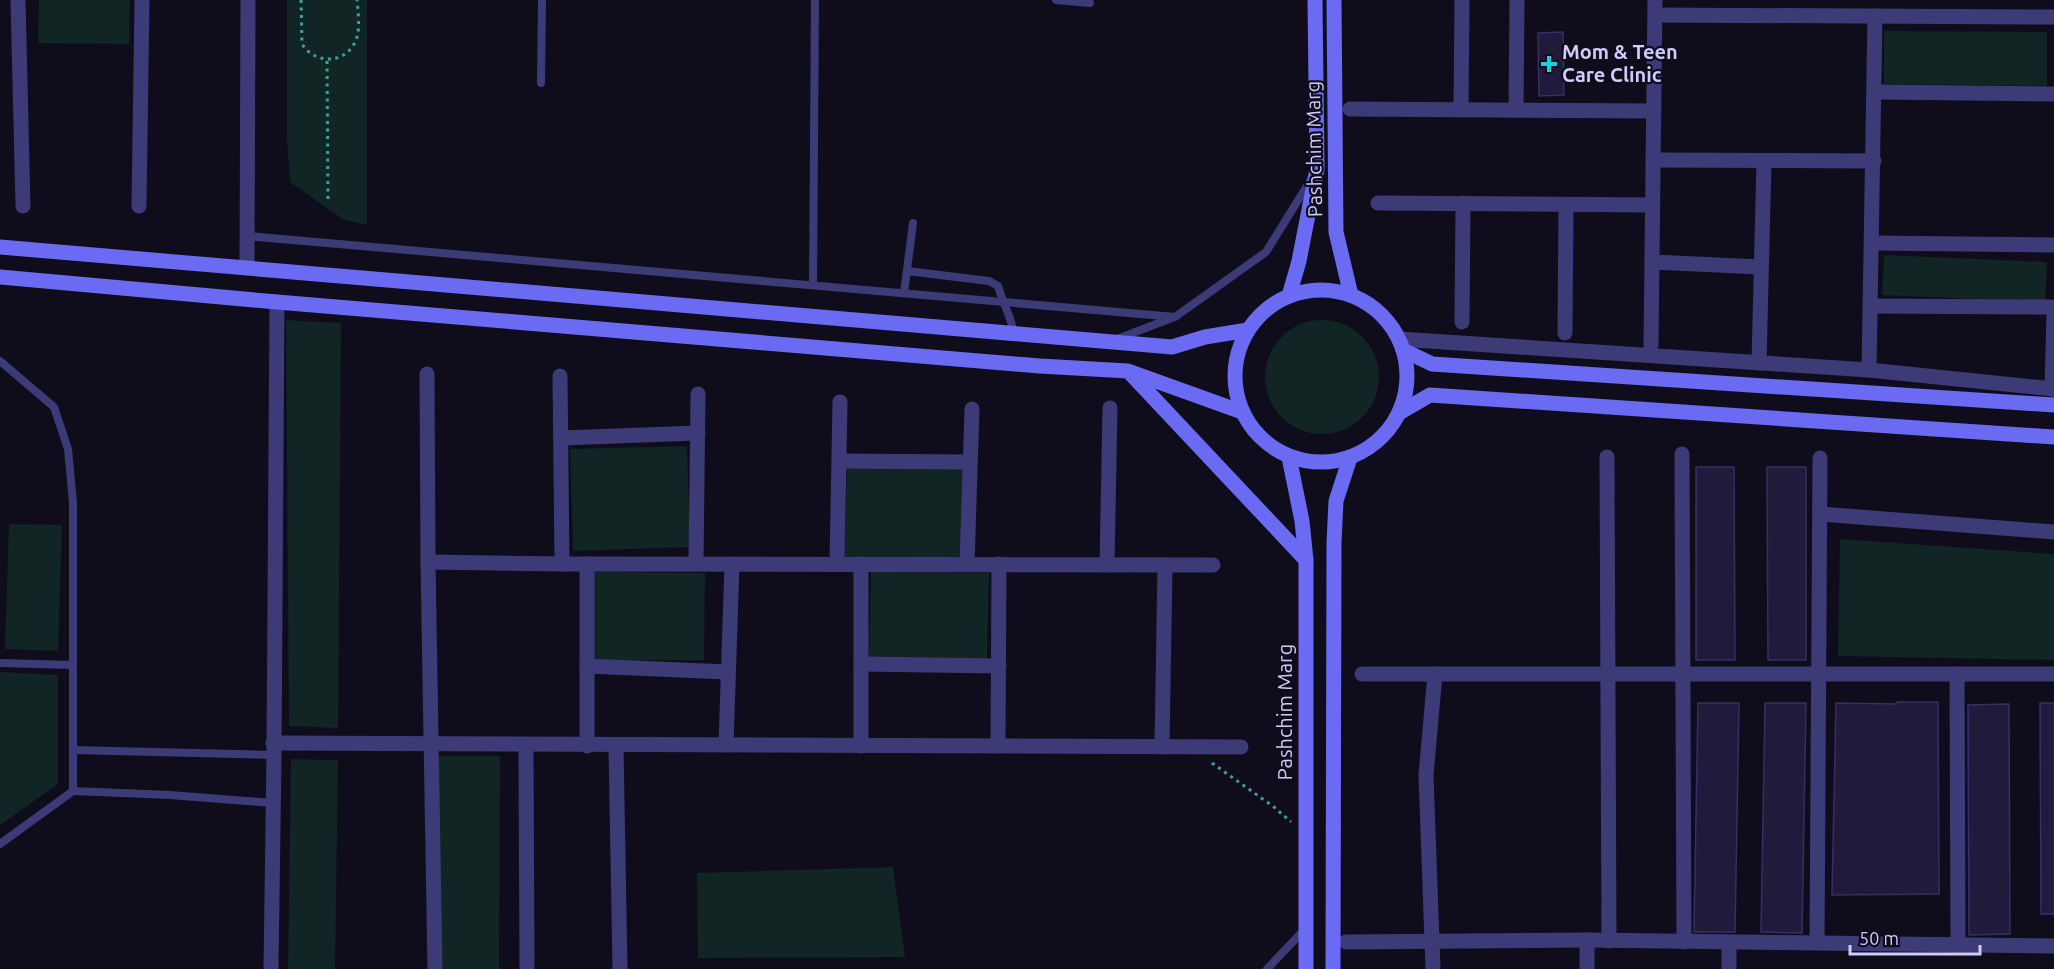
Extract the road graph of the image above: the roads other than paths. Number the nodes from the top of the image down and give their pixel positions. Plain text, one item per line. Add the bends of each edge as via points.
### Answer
1 (18, 0) edge
2 (142, 0) edge
3 (248, 0) edge
4 (542, 0) edge
5 (814, 0) edge
6 (1056, 0) edge
7 (1315, 0) edge
8 (1334, 0) edge
9 (1462, 0) edge
10 (1518, 0) edge
11 (1090, 3) dead end
12 (1655, 7) edge
13 (1804, 8) edge
14 (1875, 16) junction
15 (2054, 17) edge
16 (541, 83) dead end
17 (1875, 92) junction
18 (2054, 94) edge
19 (1350, 109) dead end
20 (1461, 110) junction
21 (1516, 110) junction
22 (1654, 111) junction
23 (1653, 160) junction
24 (1764, 160) junction
25 (1874, 162) junction
26 (1317, 169) junction
27 (1378, 203) dead end
28 (1463, 203) junction
29 (1566, 205) junction
30 (1652, 205) junction
31 (140, 206) dead end
32 (23, 207) dead end
33 (913, 223) dead end
34 (247, 237) junction
35 (1872, 243) junction
36 (2054, 245) edge
37 (0, 247) edge
38 (1652, 262) junction
39 (1761, 267) junction
40 (247, 268) junction
41 (907, 271) junction
42 (0, 277) edge
43 (813, 285) junction
44 (904, 293) junction
45 (1351, 295) junction
46 (1289, 296) junction
47 (277, 302) junction
48 (1002, 302) junction
49 (1872, 306) junction
50 (2054, 308) edge
51 (2054, 314) edge
52 (1175, 317) junction
53 (1462, 322) dead end
54 (1248, 330) junction
55 (1014, 333) junction
56 (1564, 333) dead end
57 (1111, 342) junction
58 (1401, 344) junction
59 (1651, 345) dead end
60 (0, 361) edge
61 (1759, 363) junction
62 (1869, 370) junction
63 (1128, 371) junction
64 (427, 375) dead end
65 (560, 376) dead end
66 (2053, 389) edge
67 (698, 394) dead end
68 (840, 402) dead end
69 (2054, 405) edge
70 (1110, 408) dead end
71 (972, 409) dead end
72 (1242, 411) junction
73 (1400, 413) junction
74 (698, 433) junction
75 (2054, 437) edge
76 (561, 438) junction
77 (1682, 454) dead end
78 (1289, 457) junction
79 (1607, 457) dead end
80 (1350, 458) junction
81 (1821, 458) dead end
82 (838, 461) junction
83 (970, 462) junction
84 (1820, 514) junction
85 (2054, 532) edge
86 (1306, 560) junction
87 (428, 562) junction
88 (562, 564) junction
89 (587, 564) junction
90 (696, 564) junction
91 (732, 564) junction
92 (837, 564) junction
93 (861, 564) junction
94 (967, 564) junction
95 (999, 564) junction
96 (1107, 565) junction
97 (1165, 565) junction
98 (1213, 565) dead end
99 (0, 663) edge
100 (861, 664) junction
101 (73, 665) junction
102 (587, 666) junction
103 (999, 666) junction
104 (728, 672) junction
105 (1435, 674) junction
106 (1607, 674) junction
107 (1683, 674) junction
108 (1819, 674) junction
109 (1957, 674) junction
110 (2054, 674) edge
111 (1362, 675) dead end
112 (430, 745) junction
113 (726, 745) junction
114 (587, 746) junction
115 (616, 746) junction
116 (861, 746) junction
117 (998, 746) junction
118 (526, 747) junction
119 (1162, 747) junction
120 (1241, 747) dead end
121 (274, 749) junction
122 (73, 750) junction
123 (73, 791) junction
124 (273, 803) junction
125 (0, 844) edge
126 (1306, 928) junction
127 (1432, 940) junction
128 (1587, 940) junction
129 (1609, 941) junction
130 (1346, 942) dead end
131 (1684, 942) junction
132 (1730, 943) junction
133 (1818, 943) junction
134 (1958, 945) junction
135 (2054, 946) edge
136 (271, 969) edge
137 (435, 969) edge
138 (527, 969) edge
139 (620, 969) edge
140 (1268, 969) edge
141 (1306, 969) edge
142 (1333, 969) edge
143 (1432, 969) edge
144 (1587, 969) edge
145 (1729, 969) edge

1 - 32 street
2 - 31 street
3 - 34 street
4 - 16 lane
5 - 43 lane
6 - 11 lane
7 - 26 main road, Pashchim Marg
8 - 45 main road, Pashchim Marg via 1336,232
9 - 20 street
10 - 21 street
12 - 13 street
12 - 22 street
13 - 14 street
14 - 15 street
14 - 17 street
17 - 18 street
17 - 25 street
19 - 20 street
20 - 21 street
21 - 22 street
22 - 23 street
23 - 24 street
23 - 30 street
24 - 25 street
24 - 39 street
25 - 35 street
26 - 46 main road, Pashchim Marg
26 - 52 lane via 1266,252
27 - 28 street
28 - 29 street
28 - 53 street
29 - 30 street
29 - 56 street
30 - 38 street
33 - 41 lane
34 - 40 street
34 - 43 lane
35 - 36 street
35 - 49 street
37 - 40 main road
38 - 39 street
38 - 59 street
39 - 61 street
40 - 55 main road
41 - 44 lane
41 - 48 lane via 989,281 998,286
42 - 47 main road
43 - 44 lane
44 - 48 lane
45 - 46 main road via 1320,290
45 - 58 main road via 1378,311
46 - 54 main road via 1266,310
47 - 63 main road
47 - 121 street
48 - 52 lane
48 - 55 lane
49 - 50 street
49 - 62 street
51 - 66 street
52 - 57 lane
54 - 57 main road via 1172,347
54 - 72 main road via 1236,366 1235,384
55 - 57 main road
58 - 61 street
58 - 69 main road via 1432,364
58 - 73 main road via 1407,371
60 - 101 lane via 54,406 68,449 73,503
61 - 62 street
62 - 66 street
63 - 72 main road
63 - 86 main road
64 - 87 street
65 - 76 street
67 - 74 street
68 - 82 street
70 - 96 street
71 - 83 street
72 - 78 main road via 1253,431
73 - 75 main road via 1430,395
73 - 80 main road via 1379,440
74 - 76 street
74 - 90 street
76 - 88 street
77 - 107 street
78 - 80 main road via 1330,463
78 - 86 main road, Pashchim Marg
79 - 106 street
80 - 142 main road via 1336,501 1334,543
81 - 84 street
82 - 83 street
82 - 92 street
83 - 94 street
84 - 85 street
84 - 108 street
86 - 126 main road, Pashchim Marg
87 - 88 street
87 - 112 street
88 - 89 street
89 - 90 street
89 - 102 street
90 - 91 street
91 - 92 street
91 - 104 street
92 - 93 street
93 - 94 street
93 - 100 street
94 - 95 street
95 - 96 street
95 - 103 street
96 - 97 street
97 - 98 street
97 - 119 street
99 - 101 lane
100 - 103 street
100 - 116 street
101 - 122 lane
102 - 104 street
102 - 114 street
103 - 117 street
104 - 113 street
105 - 106 street
105 - 111 street
105 - 127 street via 1426,775
106 - 107 street
106 - 129 street
107 - 108 street
107 - 131 street
108 - 109 street
108 - 133 street
109 - 110 street
109 - 134 street
112 - 118 street
112 - 121 street
112 - 137 street
113 - 115 street
113 - 116 street
114 - 115 street
114 - 118 street
115 - 139 street
116 - 117 street
117 - 119 street
118 - 138 street
119 - 120 street
121 - 122 lane
121 - 124 street
122 - 123 lane
123 - 124 lane
123 - 125 lane
124 - 136 street
126 - 140 lane
126 - 141 main road, Pashchim Marg
127 - 128 street
127 - 130 street
127 - 143 street
128 - 129 street
128 - 144 street
129 - 131 street
131 - 132 street
132 - 133 street
132 - 145 street
133 - 134 street
134 - 135 street

